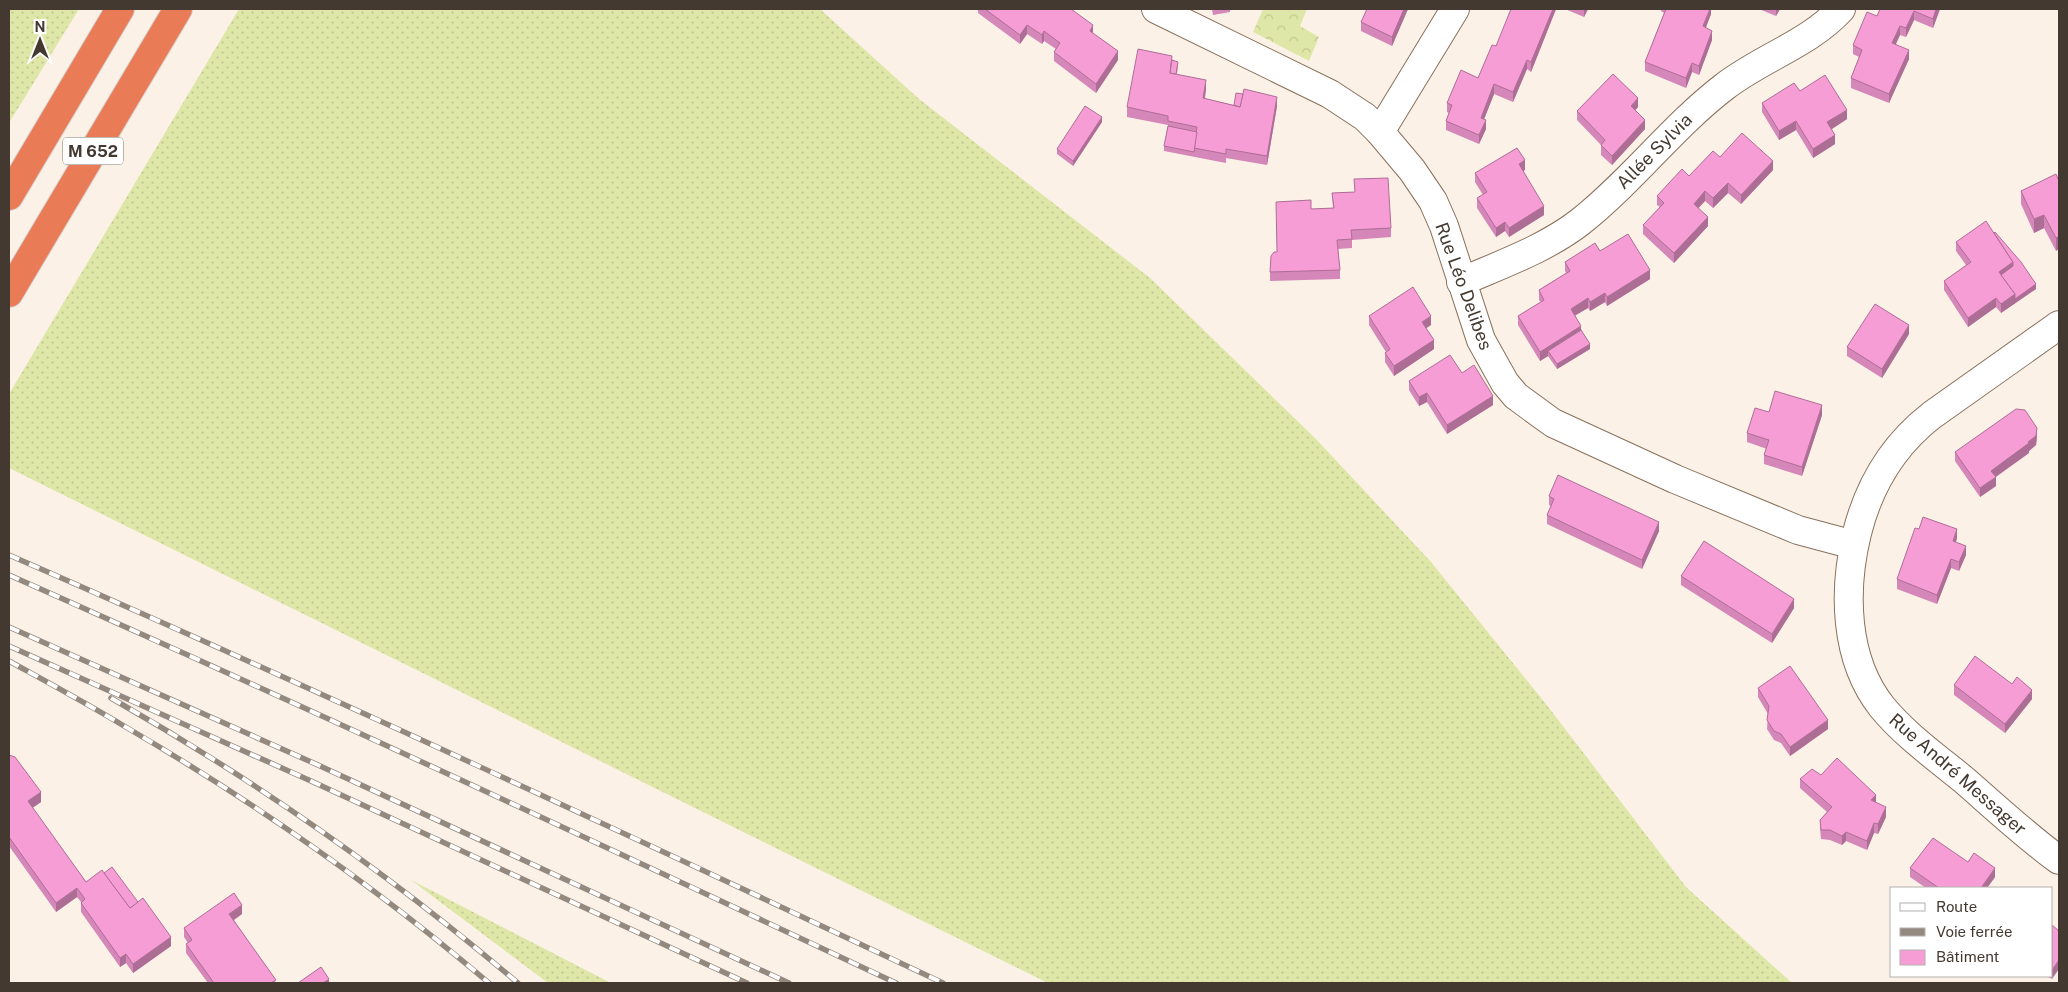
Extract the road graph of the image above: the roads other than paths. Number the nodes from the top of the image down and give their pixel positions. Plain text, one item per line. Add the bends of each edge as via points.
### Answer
1 (120, 9) edge
2 (178, 9) edge
3 (1156, 9) edge
4 (1455, 9) edge
5 (1841, 9) edge
6 (1380, 132) junction
7 (9, 196) edge
8 (1461, 282) junction
9 (9, 293) edge
10 (2059, 325) edge
11 (1854, 545) junction
12 (2057, 854) edge

1 - 7 highway, M 652
2 - 9 highway, M 652
3 - 6 street, Rue Léo Delibes via 1330,94 1365,117
4 - 6 street
5 - 8 street, Allée Sylvia via 1813,32 1711,97 1579,222 1539,248
6 - 8 street, Rue Léo Delibes via 1433,201
8 - 11 street, Rue Léo Delibes via 1482,340 1505,382 1516,396 1553,423 1750,512 1798,530
10 - 11 street, Rue André Messager via 1938,410 1906,437 1878,475 1862,512
11 - 12 street, Rue André Messager via 1849,588 1852,636 1855,654 1869,687 1895,721

